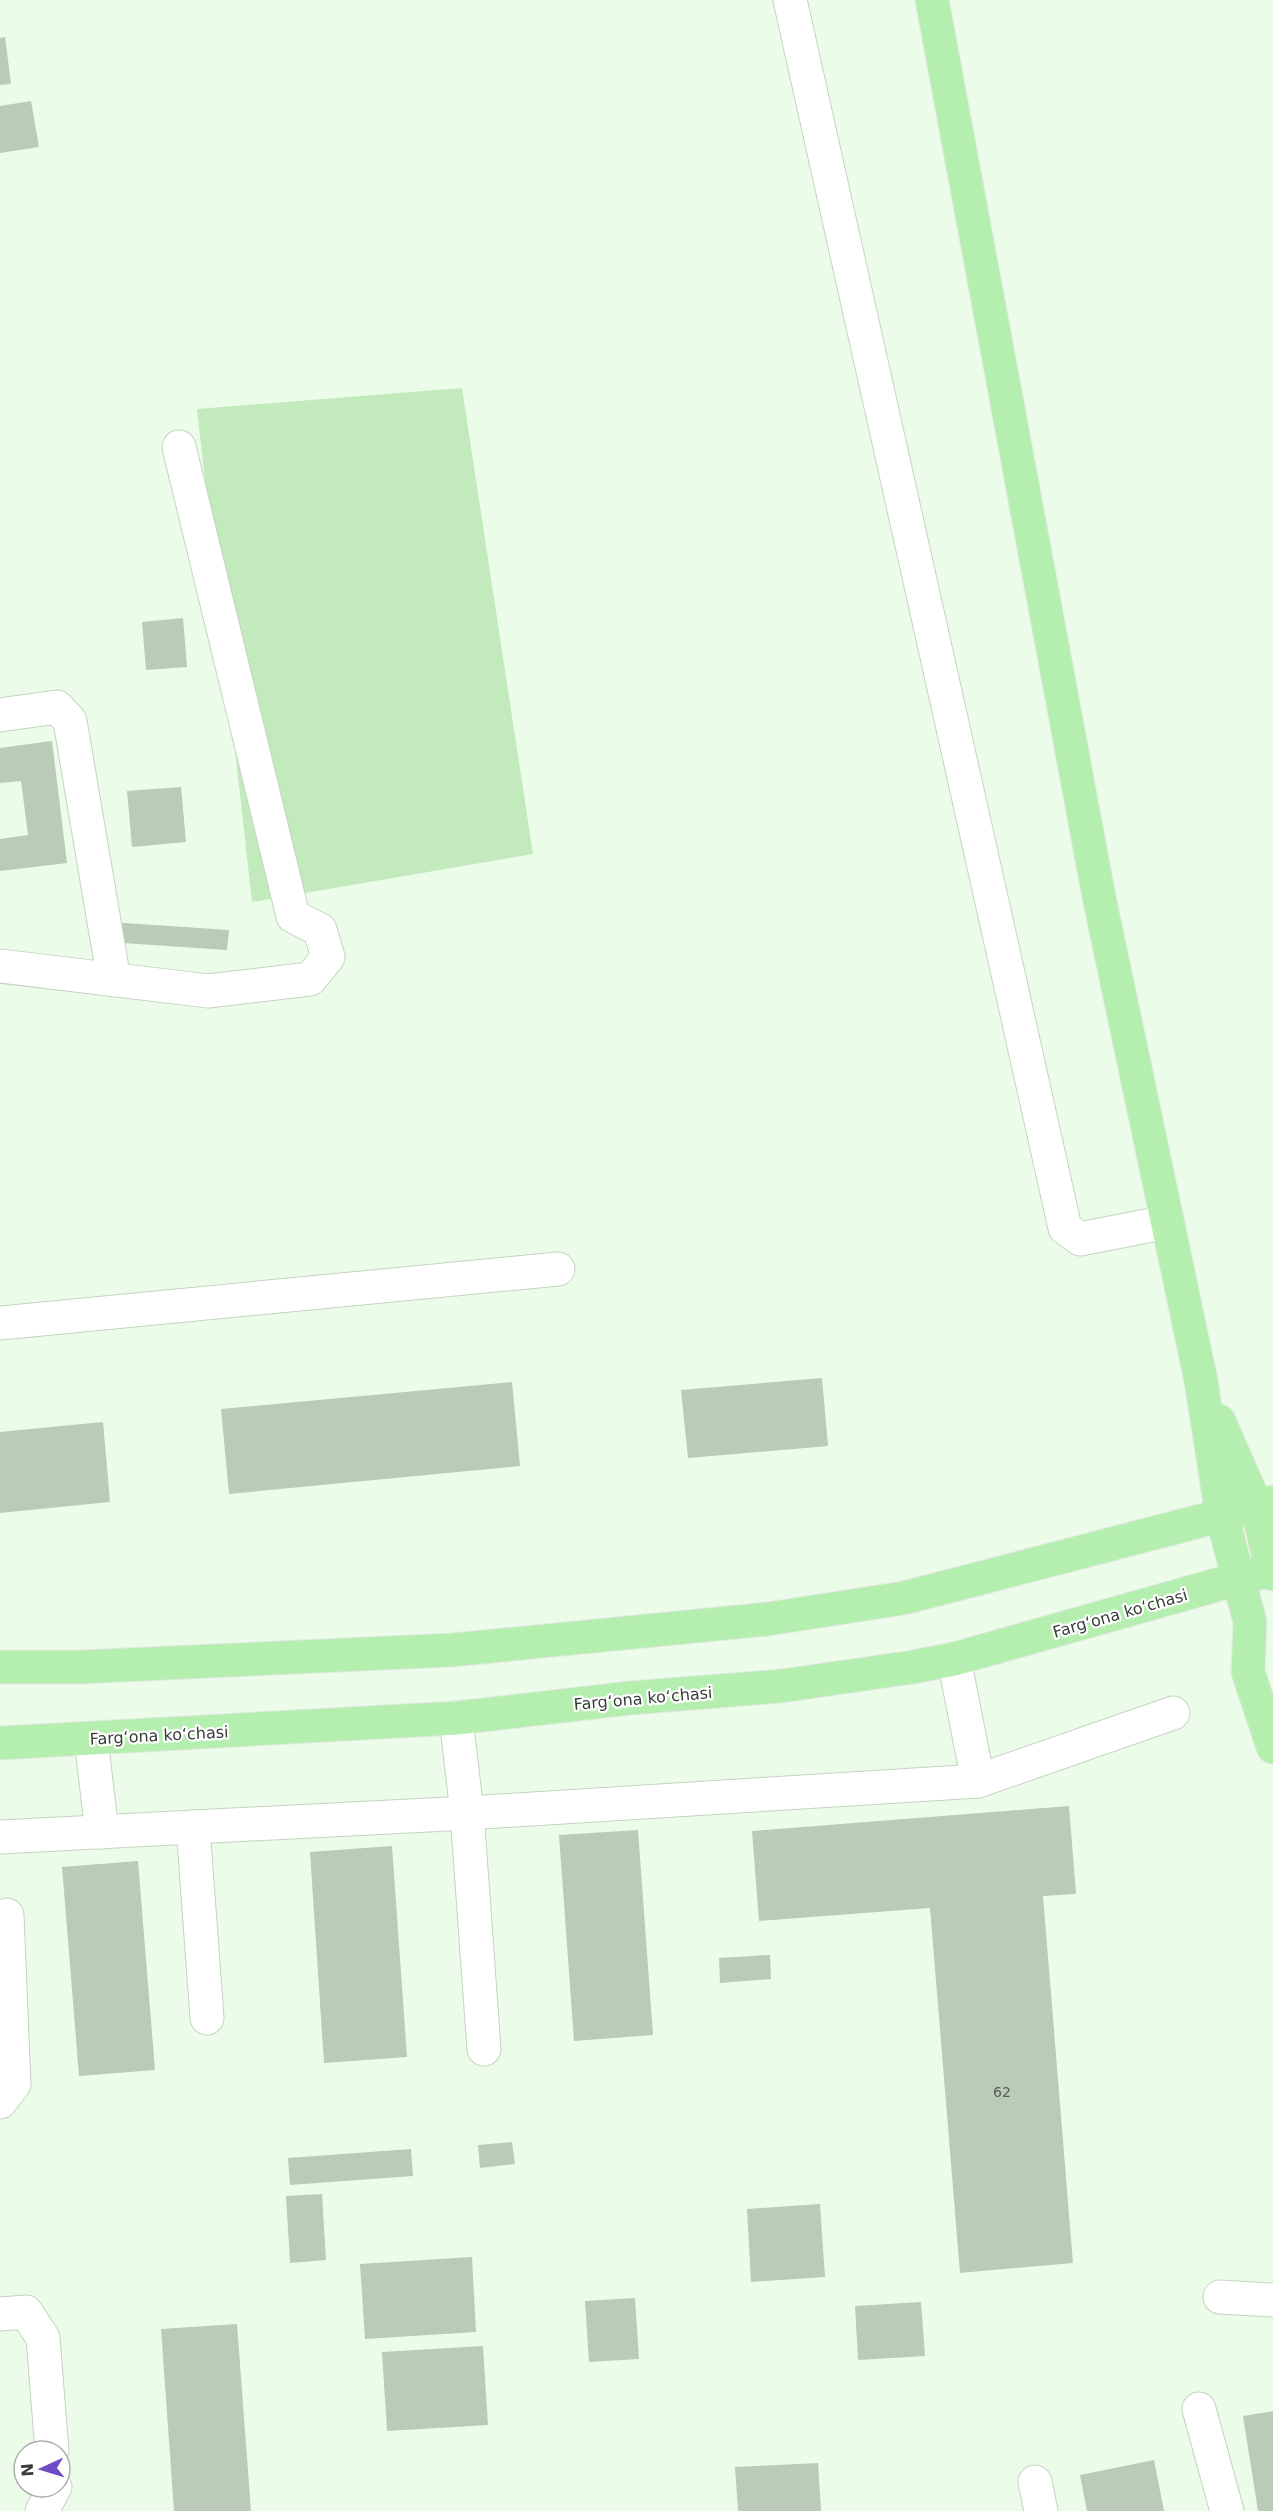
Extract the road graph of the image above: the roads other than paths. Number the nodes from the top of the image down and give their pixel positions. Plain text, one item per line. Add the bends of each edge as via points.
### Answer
1 (790, 0) edge
2 (932, 0) edge
3 (179, 447) dead end
4 (0, 715) edge
5 (0, 966) edge
6 (114, 980) junction
7 (1167, 1222) junction
8 (558, 1269) dead end
9 (0, 1323) edge
10 (1201, 1381) junction
11 (1265, 1505) edge
12 (1222, 1516) junction
13 (1273, 1570) edge
14 (1238, 1580) junction
15 (954, 1659) junction
16 (0, 1667) edge
17 (1173, 1713) dead end
18 (456, 1718) junction
19 (91, 1739) junction
20 (0, 1743) edge
21 (1273, 1747) edge
22 (978, 1781) junction
23 (467, 1813) junction
24 (194, 1827) junction
25 (102, 1832) junction
26 (0, 1838) edge
27 (7, 1915) dead end
28 (207, 2018) dead end
29 (484, 2049) dead end
30 (0, 2102) edge
31 (1220, 2297) dead end
32 (1273, 2300) edge
33 (0, 2314) edge
34 (1199, 2409) dead end
35 (51, 2439) edge
36 (1227, 2511) edge

1 - 7 street via 1065,1228 1080,1239
2 - 7 main road via 1099,897
3 - 6 street via 293,916 320,930 328,957 310,979 208,991
4 - 6 street via 57,707 70,721
5 - 6 street
7 - 10 main road
8 - 9 street
10 - 11 main road
10 - 12 main road
11 - 12 main road
11 - 13 main road
12 - 14 main road
12 - 16 main road via 904,1598 768,1618 452,1650 80,1667
13 - 14 main road, Fargʻona koʻchasi
14 - 15 main road, Fargʻona koʻchasi
14 - 21 main road via 1250,1622 1248,1672
15 - 18 main road, Fargʻona koʻchasi via 781,1686
15 - 22 street
17 - 22 street
18 - 19 main road, Fargʻona koʻchasi
18 - 23 street
19 - 20 main road, Fargʻona koʻchasi
19 - 25 street
22 - 23 street
23 - 24 street
23 - 29 street
24 - 25 street
24 - 28 street
25 - 26 street
27 - 30 street via 14,2084
31 - 32 street
33 - 35 street via 26,2312 43,2338
34 - 36 street

